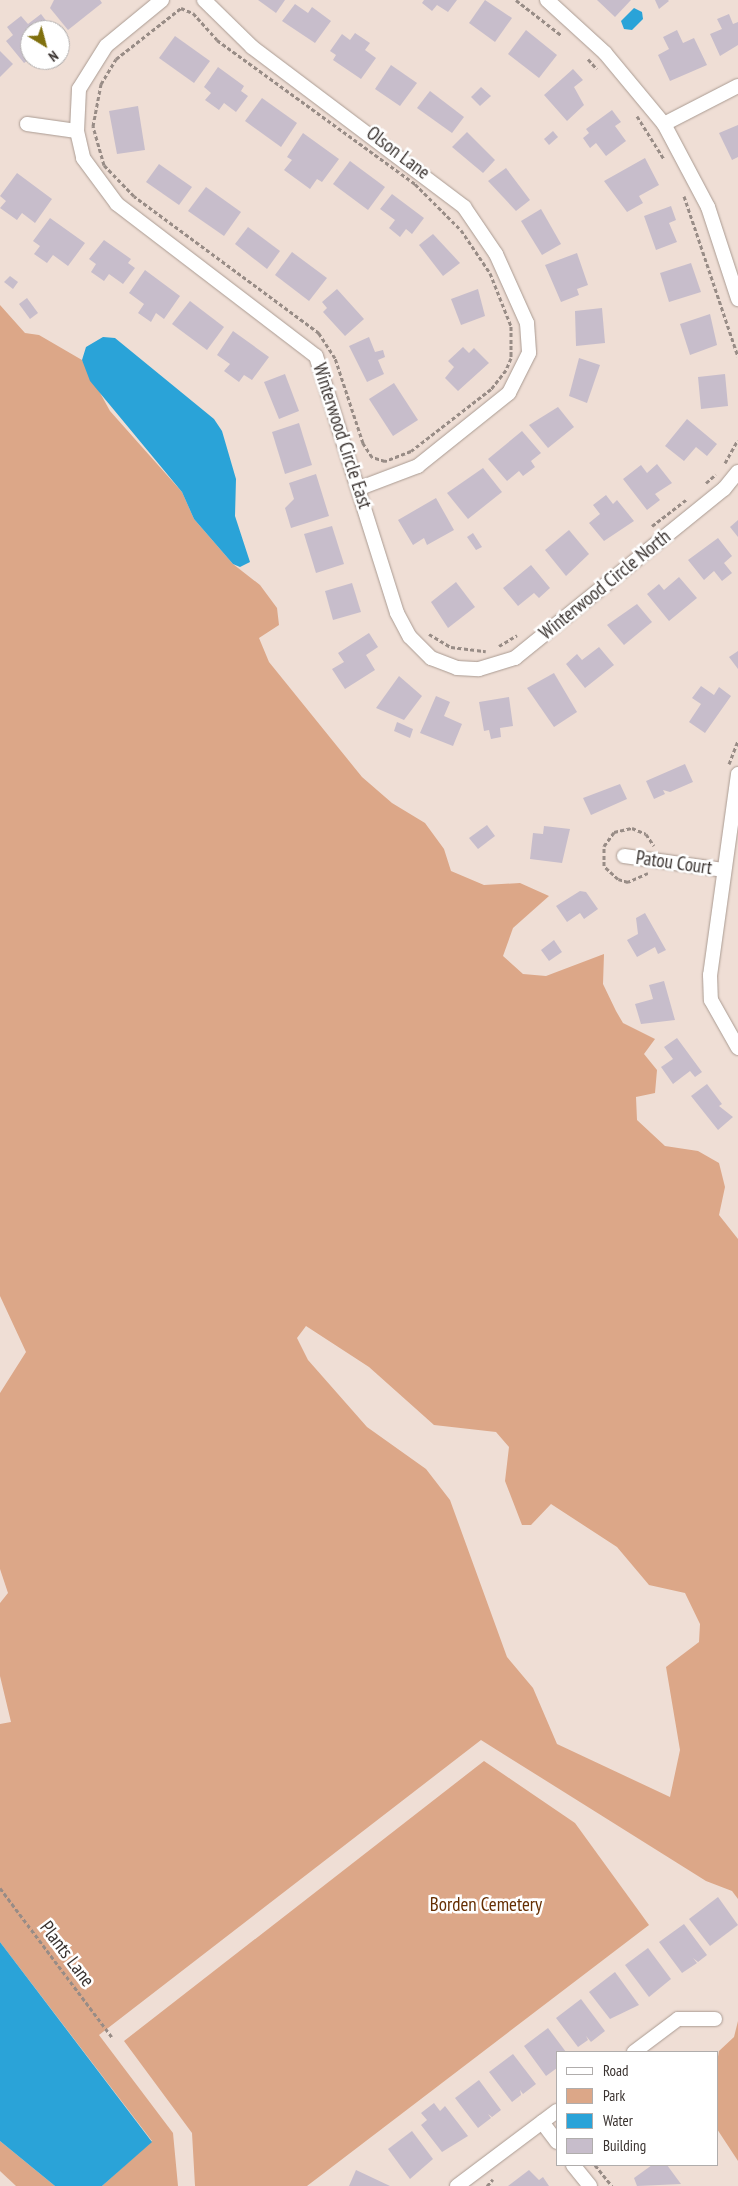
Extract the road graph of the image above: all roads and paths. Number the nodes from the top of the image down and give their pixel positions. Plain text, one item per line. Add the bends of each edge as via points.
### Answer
1 (162, 0) edge
2 (204, 0) edge
3 (516, 0) edge
4 (547, 0) edge
5 (200, 23) joint
6 (567, 40) dead end
7 (584, 55) dead end
8 (600, 72) dead end
9 (738, 86) edge
10 (635, 114) dead end
11 (27, 124) dead end
12 (664, 124) junction
13 (78, 131) junction
14 (670, 168) dead end
15 (680, 189) dead end
16 (738, 299) edge
17 (738, 356) edge
18 (738, 440) edge
19 (738, 472) edge
20 (360, 488) junction
21 (699, 490) dead end
22 (693, 497) dead end
23 (647, 531) dead end
24 (424, 629) dead end
25 (522, 631) dead end
26 (457, 668) joint
27 (738, 740) edge
28 (733, 771) edge
29 (665, 850) dead end
30 (624, 856) dead end
31 (652, 869) dead end
32 (723, 870) junction
33 (738, 1048) edge
34 (0, 1888) edge
35 (715, 2019) dead end
36 (112, 2037) dead end
37 (635, 2051) edge
38 (556, 2112) edge
39 (542, 2122) junction
40 (556, 2141) edge
41 (575, 2166) edge
42 (596, 2166) edge
43 (458, 2186) edge
44 (590, 2186) edge
45 (612, 2186) edge

1 - 13 street, Winterwood Circle East via 94,61 79,88
2 - 20 street, Olson Lane via 252,47 464,207 496,254 527,323 529,353 509,393 457,439 418,466
3 - 6 path
4 - 12 street via 604,53
5 - 5 path via 181,8 108,69 94,110 95,139 104,165 134,196 319,333 335,358 363,443 372,457 386,461 411,451 491,389 506,370 511,358 511,326 490,273 461,230 415,184 228,48
7 - 8 path
9 - 12 street
10 - 14 path
11 - 13 street
12 - 16 street via 708,207
13 - 20 street, Winterwood Circle East via 91,174 109,198 310,347 322,366
15 - 17 path
18 - 21 path via 722,468
19 - 26 street, Winterwood Circle North via 724,489 515,658 479,669
20 - 26 street, Winterwood Circle East via 397,613 410,637 431,658
22 - 23 path
24 - 25 path via 452,647 478,651 502,645
27 - 28 path
28 - 32 street
29 - 31 path via 656,848 638,829 621,829 608,838 604,866 618,879 638,880
30 - 32 street, Patou Court
32 - 33 street via 710,975 711,1000
34 - 36 path, Plants Lane
35 - 37 street via 678,2019
38 - 39 street
39 - 40 street
39 - 43 street
41 - 44 street
42 - 45 path

